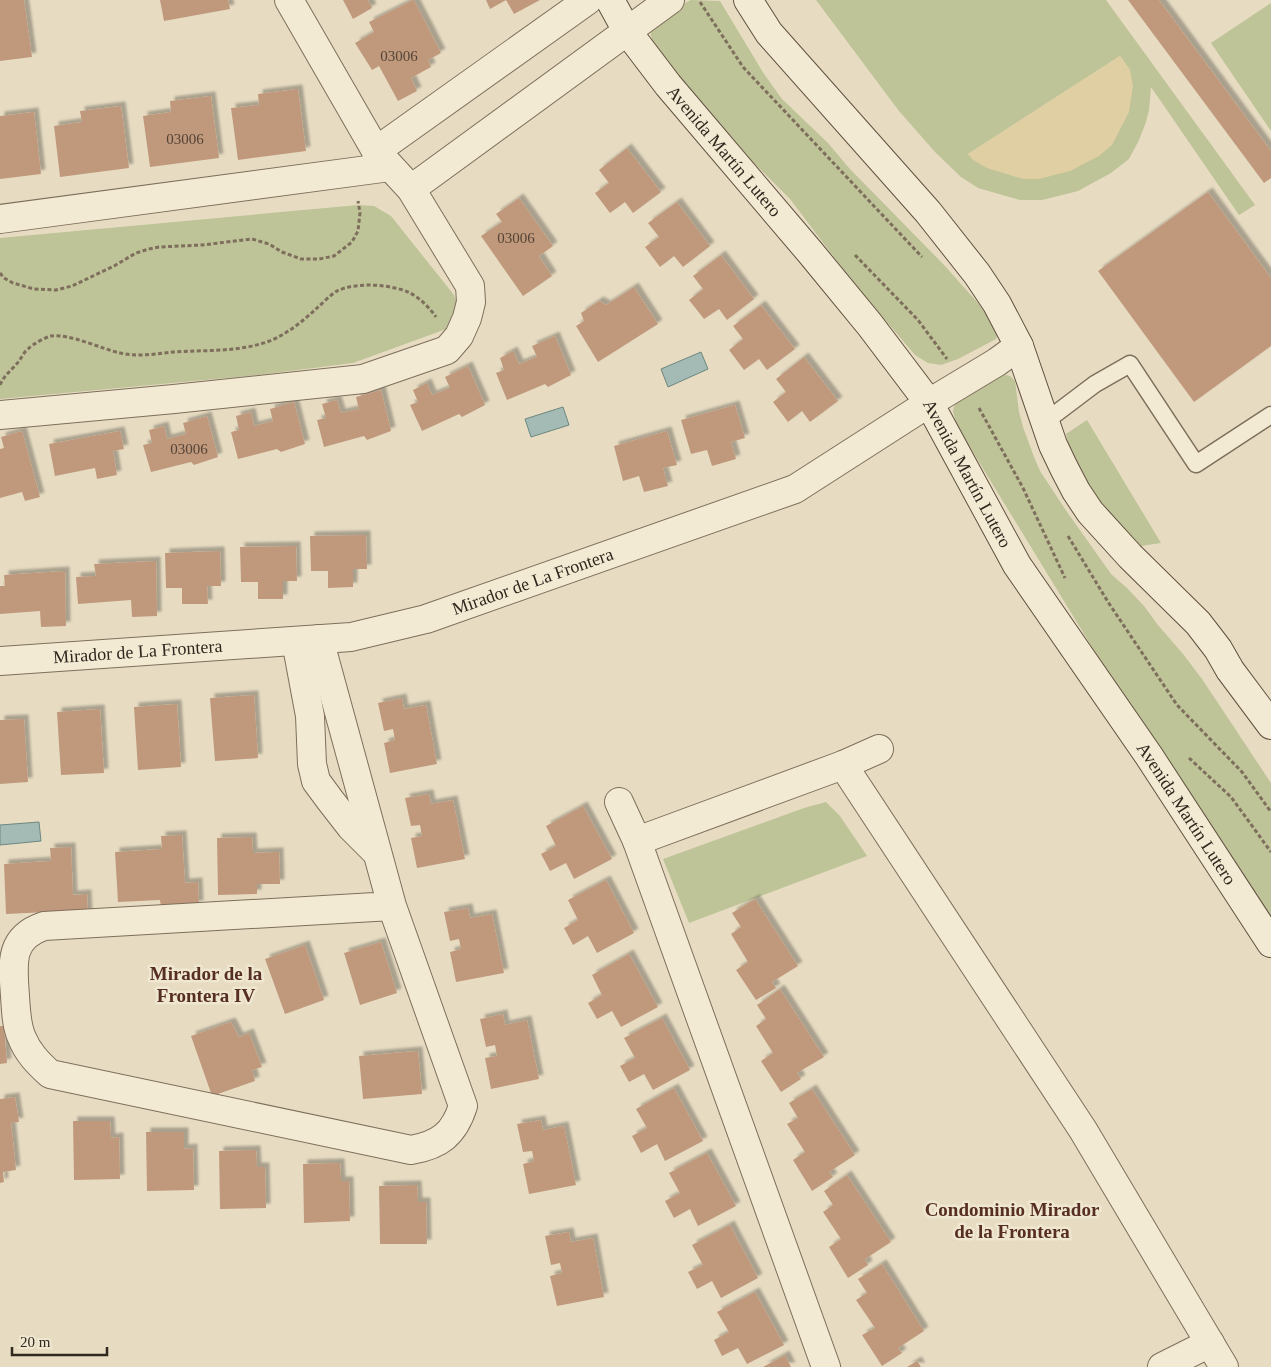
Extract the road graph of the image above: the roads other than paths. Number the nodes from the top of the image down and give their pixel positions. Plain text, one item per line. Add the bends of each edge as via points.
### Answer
1 (289, 0) edge
2 (588, 0) edge
3 (610, 0) edge
4 (670, 0) edge
5 (748, 0) edge
6 (627, 30) junction
7 (383, 159) junction
8 (411, 189) junction
9 (0, 219) edge
10 (1019, 346) junction
11 (929, 403) junction
12 (0, 415) edge
13 (1271, 415) edge
14 (1046, 421) junction
15 (307, 640) junction
16 (0, 661) edge
17 (1271, 725) edge
18 (879, 749) dead end
19 (843, 765) junction
20 (619, 802) dead end
21 (637, 841) junction
22 (377, 853) junction
23 (392, 906) junction
24 (1271, 943) edge
25 (1210, 1343) junction
26 (826, 1367) edge
27 (1162, 1367) edge
28 (1224, 1367) edge

1 - 7 street
2 - 7 street
3 - 6 street, Avenida Martín Lutero
4 - 6 street
5 - 10 street via 769,33 934,220 997,304
6 - 8 street
6 - 11 street, Avenida Martín Lutero via 668,85 870,325
7 - 8 street
7 - 9 street via 358,171
8 - 12 street via 470,286 467,318 459,336 447,350 362,379
10 - 11 street, Mirador de La Frontera
10 - 14 street
11 - 15 street, Mirador de La Frontera via 795,489 426,619 351,636
11 - 24 street, Avenida Martín Lutero via 1017,565 1149,756
13 - 14 lane via 1196,464 1130,364 1095,384
14 - 17 street via 1064,468 1090,512 1198,623
15 - 16 street, Mirador de La Frontera
15 - 22 street
15 - 22 street via 312,764 316,781
18 - 19 street
19 - 21 street
19 - 25 street via 1083,1130
20 - 21 street
21 - 26 street
22 - 23 street
23 - 23 street via 463,1106 451,1131 426,1148 412,1150 50,1074 30,1054 21,1037 14,955 25,935 44,926
25 - 27 street
25 - 28 street

